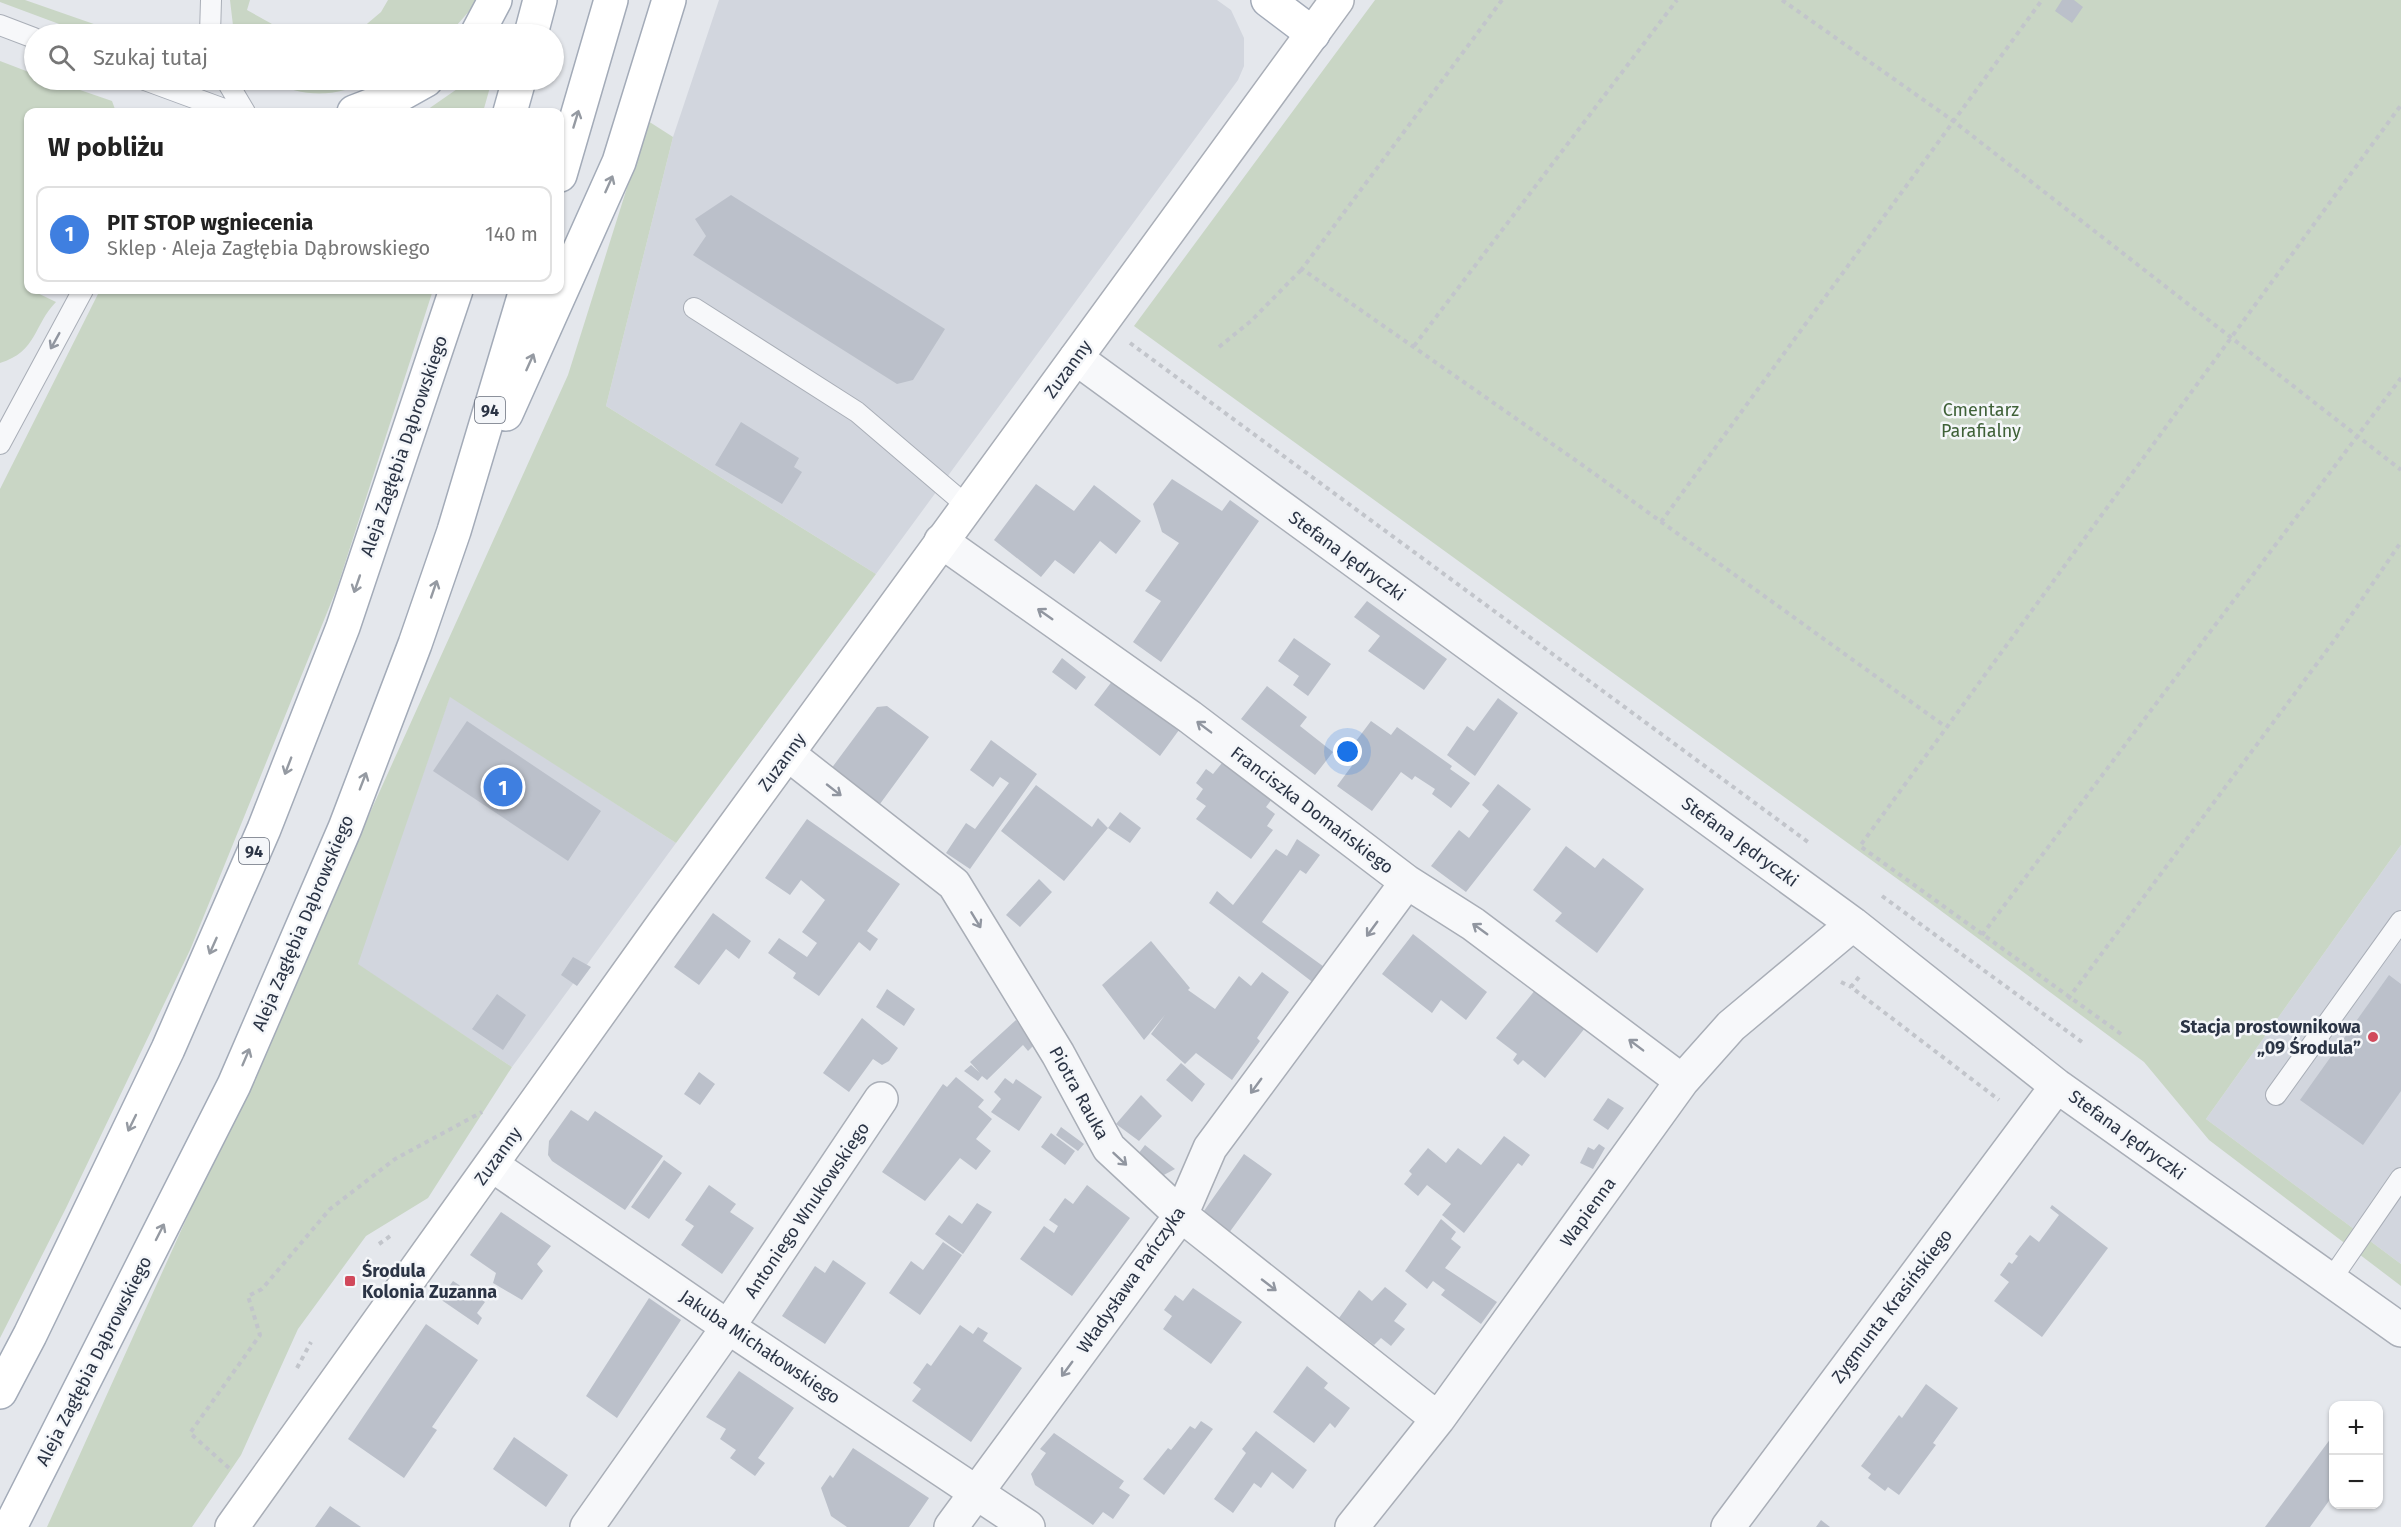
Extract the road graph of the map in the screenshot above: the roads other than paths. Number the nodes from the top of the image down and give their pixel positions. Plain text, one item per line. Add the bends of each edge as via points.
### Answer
1 (210, 0) edge
2 (495, 0) edge
3 (540, 0) edge
4 (611, 0) edge
5 (669, 0) edge
6 (1268, 0) edge
7 (1337, 0) edge
8 (210, 24) edge
9 (482, 24) edge
10 (534, 24) edge
11 (0, 25) edge
12 (24, 34) edge
13 (1313, 34) junction
14 (172, 90) edge
15 (232, 90) edge
16 (408, 90) edge
17 (516, 90) edge
18 (221, 108) edge
19 (243, 108) edge
20 (364, 108) edge
21 (511, 108) edge
22 (564, 161) edge
23 (564, 285) edge
24 (81, 294) edge
25 (455, 294) edge
26 (525, 294) edge
27 (560, 294) edge
28 (694, 308) dead end
29 (1076, 358) junction
30 (6, 417) edge
31 (0, 444) edge
32 (966, 506) junction
33 (454, 531) junction
34 (941, 541) junction
35 (788, 754) junction
36 (1407, 882) junction
37 (2401, 921) edge
38 (1853, 924) junction
39 (1682, 1081) junction
40 (2057, 1086) junction
41 (2276, 1095) dead end
42 (881, 1099) dead end
43 (492, 1165) junction
44 (2401, 1178) edge
45 (1181, 1215) junction
46 (2330, 1281) junction
47 (728, 1327) junction
48 (2401, 1330) edge
49 (0, 1392) edge
50 (1438, 1419) junction
51 (976, 1492) junction
52 (10, 1527) edge
53 (232, 1527) edge
54 (587, 1527) edge
55 (951, 1527) edge
56 (1028, 1527) edge
57 (1352, 1527) edge
58 (1728, 1527) edge

1 - 8 lane
2 - 9 main road
3 - 10 main road
22 -> 4 main road
23 -> 5 main road via 619,162
6 - 13 main road
7 - 13 main road, Zuzanny
11 - 12 lane
13 - 29 main road, Zuzanny
14 - 18 lane
15 - 19 lane
16 - 20 main road
17 - 21 main road
24 -> 30 lane
25 -> 49 main road, Aleja Zagłębia Dąbrowskiego / 94 via 343,627 264,829 168,1049
26 - 33 main road, Aleja Zagłębia Dąbrowskiego / 94
33 -> 27 main road
28 - 32 lane via 857,412
29 - 32 main road, Zuzanny
29 - 38 street, Stefana Jędryczki
30 - 31 lane
32 - 34 main road, Zuzanny
52 -> 33 main road, Aleja Zagłębia Dąbrowskiego / 94 via 234,1085 345,828
34 - 35 main road, Zuzanny
36 -> 34 street, Franciszka Domańskiego via 1190,717
35 - 43 main road, Zuzanny
35 -> 45 street, Piotra Rauka via 954,884 1058,1054 1109,1148
39 -> 36 street, Franciszka Domańskiego via 1492,937
36 -> 45 street, Władysława Pańczyka via 1210,1148
37 - 41 lane
38 - 39 street, Wapienna via 1731,1026
38 - 40 street, Stefana Jędryczki
39 - 50 street, Wapienna
40 - 46 street, Stefana Jędryczki
40 - 58 street, Zygmunta Krasińskiego
42 - 47 street, Antoniego Wnukowskiego
43 - 47 street, Jakuba Michałowskiego
43 - 53 main road, Zuzanny
44 - 46 lane
45 -> 50 street, Piotra Rauka
45 -> 51 street, Władysława Pańczyka
46 - 48 street, Stefana Jędryczki
47 - 51 street, Jakuba Michałowskiego
47 - 54 street, Antoniego Wnukowskiego
50 - 57 street, Wapienna
51 - 55 street, Władysława Pańczyka
51 - 56 street, Jakuba Michałowskiego

